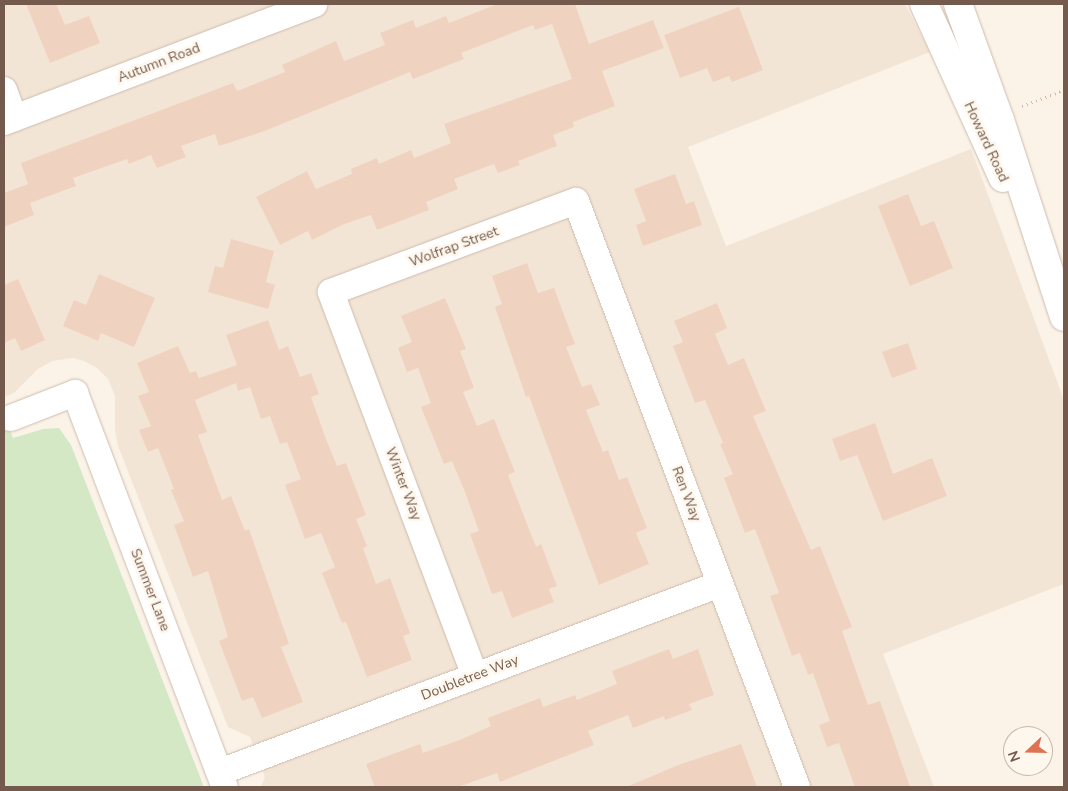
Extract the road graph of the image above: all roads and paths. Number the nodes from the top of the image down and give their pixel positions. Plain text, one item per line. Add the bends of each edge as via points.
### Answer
1 (314, 4) edge
2 (924, 4) edge
3 (958, 4) edge
4 (283, 9) edge
5 (4, 90) edge
6 (1064, 90) edge
7 (9, 120) edge
8 (1000, 120) junction
9 (576, 201) joint
10 (1050, 279) junction
11 (332, 292) joint
12 (1064, 317) edge
13 (11, 418) dead end
14 (720, 584) junction
15 (475, 676) junction
16 (223, 780) edge
17 (797, 787) edge

1 - 4 street, Autumn Road
2 - 10 main road, Howard Road
3 - 8 main road, Howard Road
4 - 7 street, Autumn Road
5 - 7 street
6 - 8 path via 1014,109
8 - 10 main road, Howard Road
9 - 11 street, Wolfrap Street
9 - 14 street, Ren Way
10 - 12 main road, Howard Road
11 - 15 street, Winter Way
13 - 16 street, Summer Lane via 76,393
14 - 15 street, Doubletree Way
14 - 17 street, Ren Way
15 - 16 street, Doubletree Way

